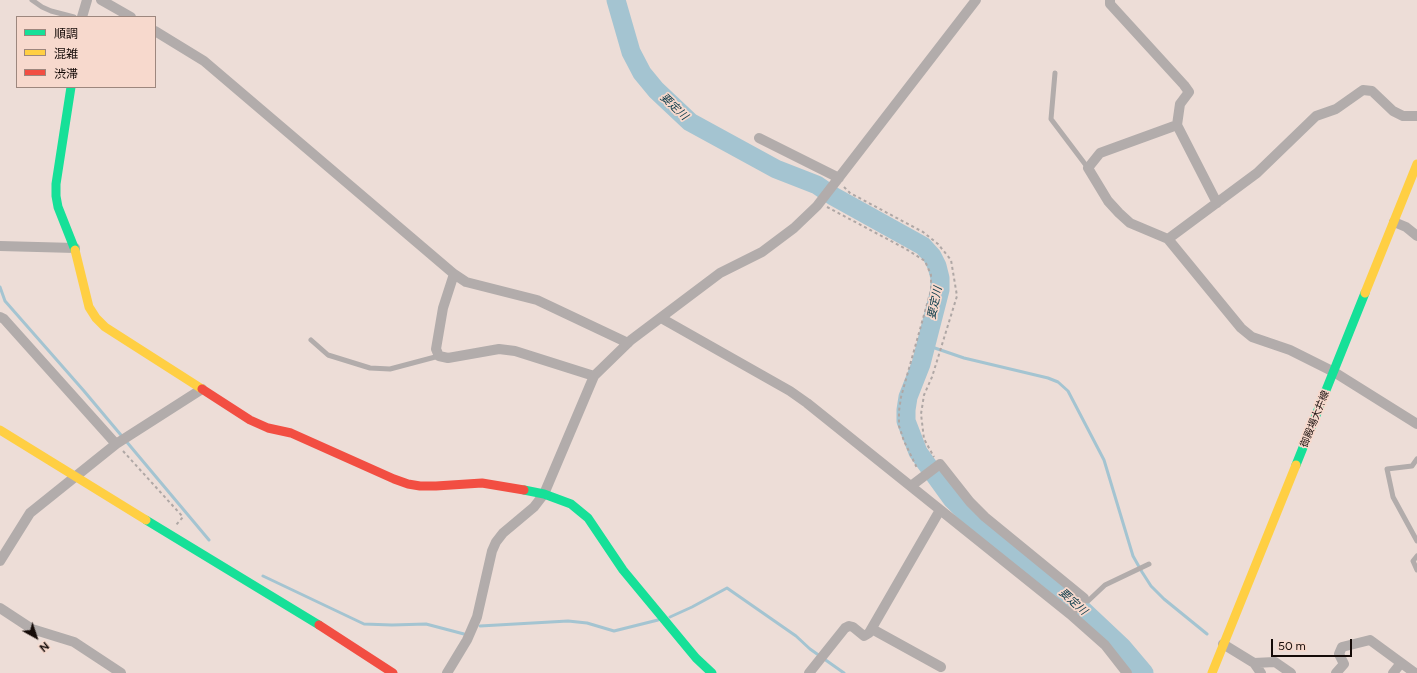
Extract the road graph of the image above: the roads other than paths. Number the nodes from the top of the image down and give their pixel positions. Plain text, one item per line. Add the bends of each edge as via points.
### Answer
1 (32, 0) edge
2 (87, 0) edge
3 (101, 0) edge
4 (976, 0) edge
5 (1110, 0) edge
6 (70, 16) edge
7 (82, 16) edge
8 (129, 16) edge
9 (156, 32) edge
10 (1055, 73) dead end
11 (71, 88) edge
12 (1417, 116) edge
13 (1177, 125) junction
14 (759, 138) dead end
15 (1417, 164) edge
16 (1088, 168) junction
17 (837, 181) junction
18 (1217, 203) junction
19 (1394, 222) junction
20 (1417, 236) edge
21 (1168, 239) junction
22 (0, 246) edge
23 (75, 248) junction
24 (454, 274) junction
25 (0, 317) edge
26 (661, 318) junction
27 (311, 340) dead end
28 (628, 343) junction
29 (439, 356) junction
30 (1334, 372) junction
31 (594, 376) junction
32 (202, 389) junction
33 (1417, 424) edge
34 (0, 430) edge
35 (116, 444) junction
36 (1417, 459) edge
37 (74, 477) junction
38 (911, 486) junction
39 (544, 494) junction
40 (940, 510) junction
41 (1417, 541) edge
42 (1417, 556) edge
43 (0, 561) edge
44 (1149, 564) dead end
45 (1417, 570) edge
46 (1083, 599) junction
47 (0, 608) edge
48 (1071, 613) junction
49 (872, 629) junction
50 (1223, 644) junction
51 (1254, 663) junction
52 (1401, 663) junction
53 (941, 667) dead end
54 (121, 673) edge
55 (393, 673) edge
56 (447, 673) edge
57 (712, 673) edge
58 (809, 673) edge
59 (1127, 673) edge
60 (1212, 673) edge
61 (1260, 673) edge
62 (1291, 673) edge
63 (1336, 673) edge
64 (1393, 673) edge
65 (1415, 673) edge

1 - 6 lane via 51,11
2 - 7 street
3 - 8 street
4 - 17 street
5 - 13 street via 1110,4 1189,92 1180,104
9 - 24 street via 204,61
10 - 16 lane via 1051,119
11 - 23 street via 56,190 58,207
12 - 18 street via 1403,116 1393,111 1372,91 1363,90 1336,109 1316,116 1257,173
13 - 16 street via 1100,153
13 - 18 street
14 - 17 street
15 - 19 street, 御殿場大井線
16 - 21 street via 1108,201 1119,213 1130,222
17 - 26 street via 817,206 794,228 762,252 720,273
18 - 21 street
19 - 20 street
19 - 30 street, 御殿場大井線
21 - 30 street via 1241,328 1252,337 1290,350
22 - 23 street
23 - 32 street via 89,308 96,318 105,327
24 - 28 street via 466,282 537,300
24 - 29 street via 443,308 436,349
25 - 35 street
26 - 28 street
26 - 38 street via 790,391
27 - 29 lane via 328,355 370,368 390,369
28 - 31 street
29 - 31 street via 448,358 499,349 515,351
30 - 33 street
30 - 50 street, 御殿場大井線
31 - 39 street
32 - 35 street
32 - 39 street via 250,420 268,428 291,433 408,484 436,486 482,483
34 - 37 street
35 - 37 street
36 - 41 lane via 1412,466 1387,469 1394,497
37 - 43 street via 30,513
37 - 55 street via 306,617
38 - 40 street
38 - 46 street via 938,465 984,517
39 - 56 street via 534,507 496,542 477,617
39 - 57 street via 571,504 588,518 623,570 696,658
40 - 48 street
40 - 49 street
42 - 45 lane via 1413,561
44 - 46 lane via 1105,585 1088,601
46 - 48 street
47 - 54 street via 32,629 74,642
48 - 59 street via 1105,645
49 - 53 street
49 - 58 street via 864,636 853,627 847,627
50 - 51 street
50 - 60 street, 御殿場大井線
51 - 61 street
51 - 62 street via 1275,662
52 - 63 street via 1370,640 1342,647 1339,654 1344,664
52 - 64 street
52 - 65 street

